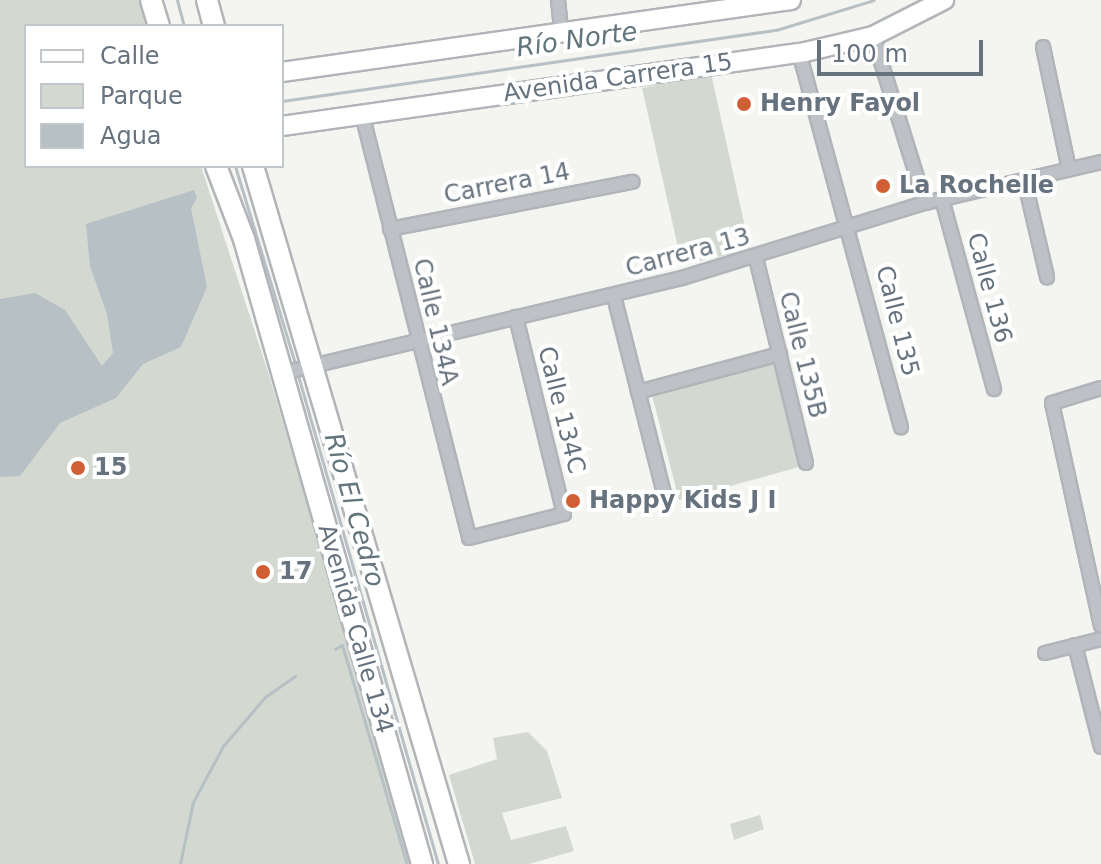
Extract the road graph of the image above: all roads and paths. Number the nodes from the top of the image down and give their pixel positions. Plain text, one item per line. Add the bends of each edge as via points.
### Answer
1 (151, 0) edge
2 (207, 0) edge
3 (558, 0) edge
4 (791, 0) edge
5 (944, 0) edge
6 (158, 24) edge
7 (213, 24) edge
8 (561, 31) junction
9 (873, 36) junction
10 (1043, 47) dead end
11 (799, 52) junction
12 (284, 72) edge
13 (362, 114) junction
14 (284, 126) edge
15 (1101, 162) edge
16 (217, 168) edge
17 (253, 168) edge
18 (1069, 169) junction
19 (632, 182) dead end
20 (1025, 183) junction
21 (942, 199) junction
22 (925, 203) junction
23 (848, 226) junction
24 (390, 229) junction
25 (756, 258) junction
26 (1047, 277) dead end
27 (614, 296) junction
28 (516, 317) junction
29 (417, 341) junction
30 (780, 354) junction
31 (298, 369) junction
32 (1101, 388) edge
33 (994, 389) dead end
34 (638, 392) junction
35 (901, 427) dead end
36 (806, 463) dead end
37 (664, 494) dead end
38 (469, 538) joint
39 (1101, 626) edge
40 (1101, 639) edge
41 (1075, 645) junction
42 (1045, 653) dead end
43 (1101, 747) edge
44 (422, 864) edge
45 (459, 864) edge

1 - 6 main road
2 - 7 main road
3 - 8 street
4 - 8 main road
5 - 9 main road, Avenida Carrera 15
8 - 12 main road
9 - 11 main road, Avenida Carrera 15
9 - 22 street
10 - 18 street
11 - 13 main road, Avenida Carrera 15
11 - 23 street, Calle 135
13 - 14 main road, Avenida Carrera 15
13 - 24 street, Calle 134A
15 - 18 street, Carrera 13
16 - 31 main road, Avenida Calle 134
17 - 31 main road, Avenida Calle 134
18 - 20 street, Carrera 13
19 - 24 street, Carrera 14
20 - 21 street, Carrera 13
20 - 26 street
21 - 22 street, Carrera 13
21 - 33 street, Calle 136
22 - 23 street, Carrera 13
23 - 25 street, Carrera 13
23 - 35 street, Calle 135
24 - 29 street, Calle 134A
25 - 27 street, Carrera 13
25 - 30 street, Calle 135B
27 - 28 street, Carrera 13
27 - 34 street
28 - 29 street, Carrera 13
28 - 38 street, Calle 134C via 564,514
29 - 31 street, Carrera 13
29 - 38 street, Calle 134A
30 - 34 street
30 - 36 street, Calle 135B
31 - 44 main road, Avenida Calle 134
31 - 45 main road, Avenida Calle 134
32 - 39 street via 1054,399
34 - 37 street
40 - 41 street
41 - 42 street
41 - 43 street

